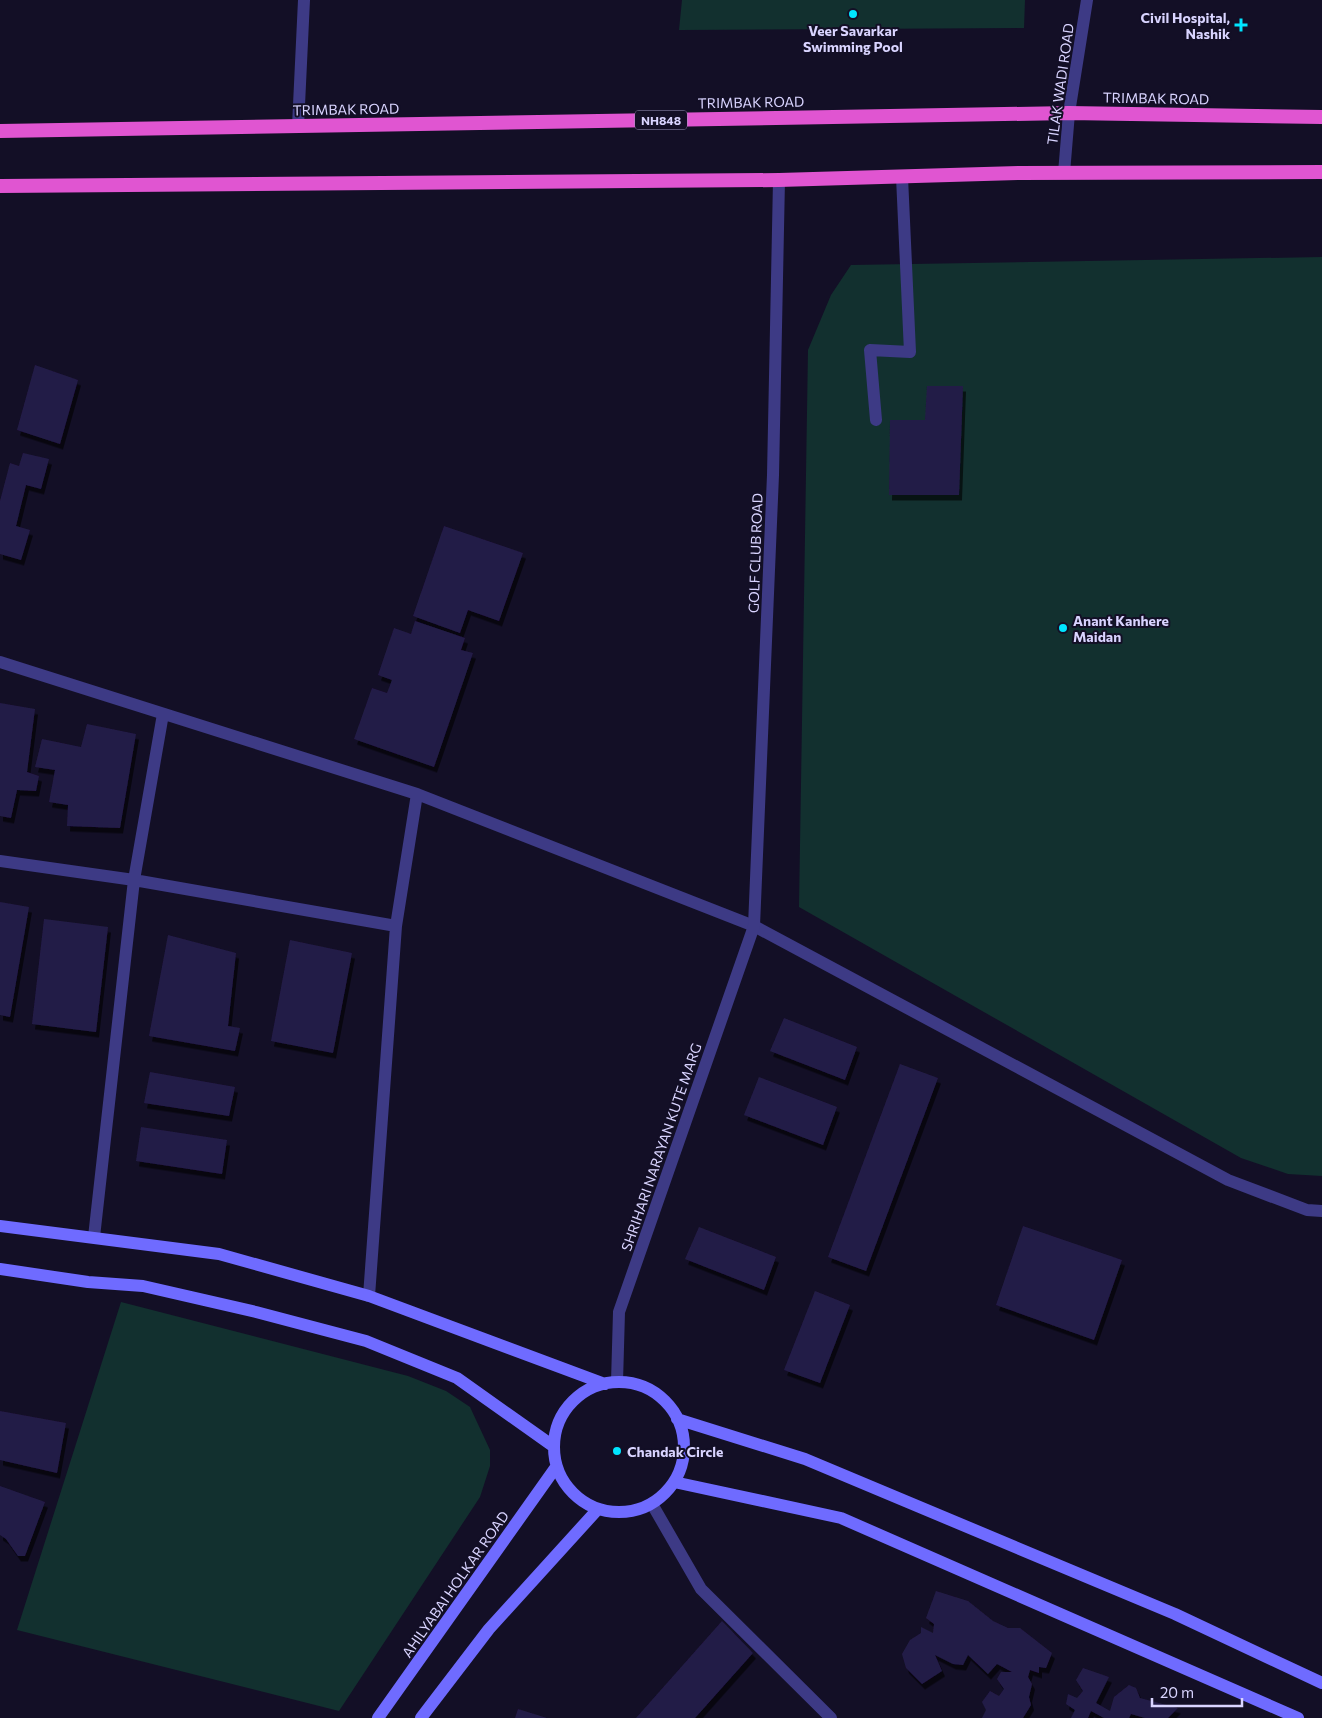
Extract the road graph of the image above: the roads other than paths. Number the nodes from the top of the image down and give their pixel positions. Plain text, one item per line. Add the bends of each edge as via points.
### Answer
1 (304, 0) edge
2 (1087, 0) edge
3 (1069, 113) junction
4 (1322, 117) edge
5 (298, 126) junction
6 (0, 132) edge
7 (1322, 172) edge
8 (1064, 173) junction
9 (902, 177) junction
10 (779, 180) junction
11 (0, 186) edge
12 (876, 420) dead end
13 (0, 662) edge
14 (163, 714) junction
15 (417, 794) junction
16 (0, 861) edge
17 (134, 880) junction
18 (396, 926) junction
19 (754, 926) junction
20 (1322, 1211) edge
21 (0, 1226) edge
22 (94, 1236) junction
23 (0, 1269) edge
24 (369, 1296) junction
25 (611, 1383) junction
26 (678, 1419) junction
27 (553, 1446) junction
28 (556, 1467) junction
29 (674, 1482) junction
30 (652, 1504) junction
31 (598, 1509) junction
32 (1322, 1683) edge
33 (378, 1718) edge
34 (421, 1718) edge
35 (831, 1718) edge
36 (1298, 1718) edge

1 - 5 street
2 - 3 street, TILAK WADI ROAD
3 - 4 highway, TRIMBAK ROAD / NH848
3 - 5 highway, TRIMBAK ROAD / NH848
3 - 8 street, TILAK WADI ROAD
5 - 6 highway, TRIMBAK ROAD / NH848
7 - 8 highway
8 - 9 highway
9 - 10 highway
9 - 12 street via 910,352 870,350
10 - 11 highway
10 - 19 street, GOLF CLUB ROAD via 773,475
13 - 14 street
14 - 15 street
14 - 17 street
15 - 18 street
15 - 19 street
16 - 17 street
17 - 18 street
17 - 22 street
18 - 24 street
19 - 20 street via 1228,1180 1307,1210
19 - 25 street, SHRIHARI NARAYAN KUTE MARG via 619,1312
21 - 22 main road
22 - 24 main road via 220,1254
23 - 27 main road via 88,1282 143,1286 366,1341 457,1378
24 - 25 main road
25 - 26 main road via 636,1384 653,1392 667,1403
25 - 27 main road via 585,1391 568,1406 558,1424
26 - 29 main road via 684,1440 683,1462
26 - 32 main road via 805,1459 1175,1614
27 - 28 main road
28 - 31 main road via 566,1486 582,1502
28 - 33 main road, AHILYABAI HOLKAR ROAD
29 - 30 main road
29 - 36 main road via 841,1518
30 - 31 main road via 638,1510
30 - 35 street via 701,1588
31 - 34 main road via 489,1628

